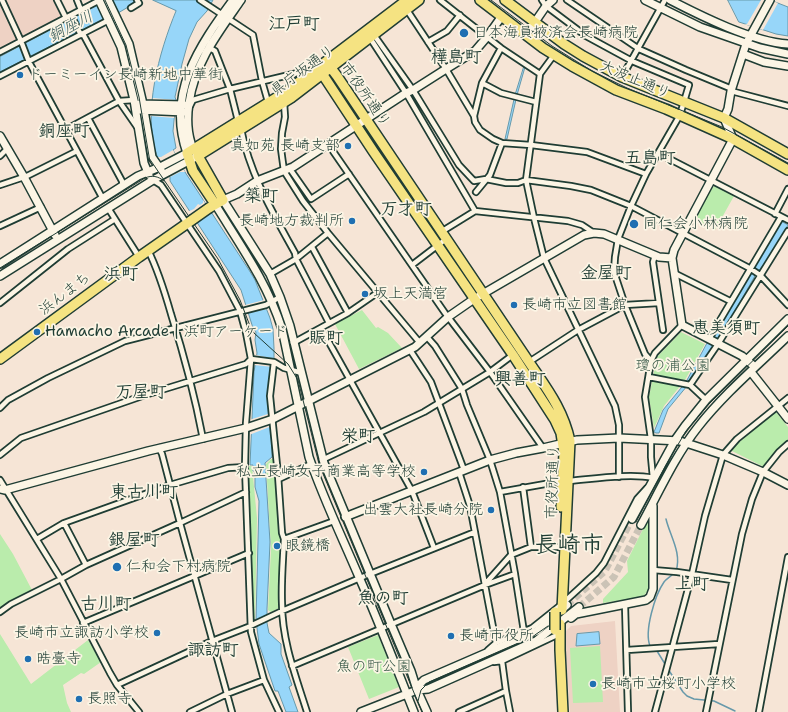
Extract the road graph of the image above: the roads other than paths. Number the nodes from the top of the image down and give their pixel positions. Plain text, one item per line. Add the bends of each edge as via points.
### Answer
1 (2, 0) edge
2 (57, 0) edge
3 (77, 0) edge
4 (100, 0) edge
5 (108, 0) edge
6 (200, 0) edge
7 (232, 0) edge
8 (241, 0) edge
9 (407, 0) edge
10 (419, 0) edge
11 (440, 0) edge
12 (480, 0) edge
13 (506, 0) edge
14 (553, 0) edge
15 (567, 0) edge
16 (645, 0) edge
17 (665, 0) edge
18 (670, 0) edge
19 (770, 0) edge
20 (138, 1) edge
21 (544, 3) edge
22 (131, 8) dead end
23 (660, 8) junction
24 (81, 10) junction
25 (407, 10) junction
26 (71, 15) junction
27 (460, 15) junction
28 (502, 16) junction
29 (225, 17) junction
30 (66, 18) junction
31 (113, 18) junction
32 (535, 23) junction
33 (82, 34) junction
34 (526, 35) junction
35 (750, 35) junction
36 (372, 36) junction
37 (487, 37) junction
38 (428, 42) junction
39 (21, 43) junction
40 (746, 44) junction
41 (788, 44) edge
42 (206, 46) junction
43 (501, 48) junction
44 (639, 49) junction
45 (0, 52) edge
46 (743, 54) junction
47 (788, 54) edge
48 (554, 55) junction
49 (632, 61) junction
50 (29, 62) junction
51 (788, 66) edge
52 (327, 67) junction
53 (446, 69) junction
54 (310, 74) junction
55 (540, 74) junction
56 (323, 75) junction
57 (0, 76) edge
58 (622, 77) junction
59 (262, 81) junction
60 (482, 83) junction
61 (230, 89) junction
62 (413, 90) junction
63 (731, 90) junction
64 (406, 93) junction
65 (119, 101) junction
66 (683, 101) junction
67 (268, 102) junction
68 (284, 102) junction
69 (536, 102) junction
70 (135, 105) junction
71 (788, 106) edge
72 (148, 107) junction
73 (183, 109) junction
74 (680, 115) junction
75 (474, 116) junction
76 (88, 118) junction
77 (724, 118) junction
78 (365, 119) junction
79 (240, 125) junction
80 (356, 126) junction
81 (65, 130) junction
82 (139, 130) junction
83 (0, 136) edge
84 (733, 139) junction
85 (502, 143) junction
86 (328, 144) junction
87 (531, 145) junction
88 (7, 149) junction
89 (77, 151) junction
90 (658, 153) junction
91 (788, 154) edge
92 (0, 156) edge
93 (188, 157) junction
94 (163, 170) junction
95 (287, 170) junction
96 (788, 170) edge
97 (147, 172) junction
98 (349, 174) junction
99 (646, 174) junction
100 (24, 177) junction
101 (486, 179) junction
102 (153, 180) junction
103 (526, 180) junction
104 (710, 180) junction
105 (257, 181) junction
106 (0, 185) edge
107 (123, 186) junction
108 (788, 189) edge
109 (476, 192) dead end
110 (103, 199) junction
111 (216, 204) junction
112 (631, 206) junction
113 (41, 207) junction
114 (108, 208) junction
115 (475, 211) junction
116 (775, 214) junction
117 (781, 217) junction
118 (534, 218) junction
119 (115, 219) junction
120 (788, 220) edge
121 (190, 221) junction
122 (0, 226) edge
123 (53, 231) junction
124 (788, 231) edge
125 (328, 233) junction
126 (683, 233) junction
127 (594, 234) junction
128 (443, 235) junction
129 (58, 239) junction
130 (618, 239) junction
131 (437, 244) junction
132 (312, 247) junction
133 (148, 250) junction
134 (655, 255) junction
135 (139, 257) junction
136 (544, 258) junction
137 (672, 258) junction
138 (296, 259) junction
139 (0, 264) edge
140 (412, 264) junction
141 (751, 269) junction
142 (270, 274) junction
143 (676, 274) junction
144 (760, 275) junction
145 (0, 276) edge
146 (377, 293) junction
147 (483, 294) junction
148 (280, 297) junction
149 (474, 299) junction
150 (730, 300) junction
151 (0, 303) edge
152 (269, 303) junction
153 (659, 303) junction
154 (788, 305) edge
155 (625, 306) junction
156 (240, 311) junction
157 (348, 313) junction
158 (448, 317) junction
159 (788, 319) edge
160 (329, 323) junction
161 (682, 325) junction
162 (176, 328) junction
163 (321, 328) junction
164 (578, 330) junction
165 (663, 330) dead end
166 (788, 336) edge
167 (427, 337) junction
168 (709, 339) junction
169 (294, 342) junction
170 (420, 343) junction
171 (717, 344) junction
172 (410, 350) junction
173 (517, 353) junction
174 (0, 359) edge
175 (251, 359) junction
176 (747, 360) junction
177 (651, 361) junction
178 (274, 362) junction
179 (529, 362) junction
180 (290, 369) junction
181 (753, 370) junction
182 (490, 372) junction
183 (302, 373) junction
184 (649, 377) junction
185 (350, 380) junction
186 (191, 382) junction
187 (690, 385) junction
188 (462, 389) junction
189 (788, 398) edge
190 (706, 400) junction
191 (308, 401) junction
192 (439, 402) junction
193 (298, 406) junction
194 (778, 406) junction
195 (0, 408) edge
196 (273, 419) junction
197 (788, 419) edge
198 (246, 428) junction
199 (378, 432) junction
200 (619, 438) junction
201 (203, 439) junction
202 (651, 439) junction
203 (675, 440) junction
204 (566, 442) junction
205 (687, 443) junction
206 (788, 444) edge
207 (159, 448) junction
208 (544, 448) junction
209 (0, 455) edge
210 (723, 455) junction
211 (322, 460) junction
212 (490, 460) junction
213 (312, 464) junction
214 (246, 467) junction
215 (462, 471) junction
216 (763, 472) junction
217 (619, 477) junction
218 (279, 479) junction
219 (0, 480) edge
220 (565, 481) junction
221 (652, 481) junction
222 (170, 485) junction
223 (788, 485) edge
224 (523, 487) junction
225 (2, 491) edge
226 (412, 491) junction
227 (246, 492) junction
228 (500, 492) junction
229 (653, 504) junction
230 (341, 518) junction
231 (632, 519) tunnel mouth
232 (64, 523) junction
233 (180, 523) junction
234 (641, 525) tunnel mouth
235 (475, 532) junction
236 (37, 539) junction
237 (284, 539) junction
238 (531, 547) junction
239 (434, 548) junction
240 (559, 548) junction
241 (249, 553) junction
242 (511, 555) junction
243 (788, 557) edge
244 (86, 565) junction
245 (653, 570) junction
246 (370, 574) junction
247 (515, 574) junction
248 (692, 574) junction
249 (195, 575) junction
250 (360, 578) junction
251 (61, 579) junction
252 (732, 580) junction
253 (485, 585) junction
254 (625, 605) junction
255 (579, 607) tunnel mouth
256 (560, 608) junction
257 (282, 611) junction
258 (0, 612) edge
259 (83, 623) junction
260 (253, 624) junction
261 (391, 624) junction
262 (381, 629) junction
263 (558, 630) junction
264 (524, 632) junction
265 (212, 641) junction
266 (496, 643) junction
267 (719, 644) junction
268 (672, 647) junction
269 (627, 650) junction
270 (482, 654) junction
271 (502, 661) junction
272 (486, 663) junction
273 (292, 666) junction
274 (264, 680) junction
275 (117, 685) junction
276 (417, 690) junction
277 (506, 691) junction
278 (227, 694) junction
279 (407, 694) junction
280 (139, 712) edge
281 (190, 712) edge
282 (232, 712) edge
283 (279, 712) edge
284 (307, 712) edge
285 (361, 712) edge
286 (414, 712) edge
287 (427, 712) edge
288 (459, 712) edge
289 (510, 712) edge
290 (558, 712) edge
291 (563, 712) edge
292 (628, 712) edge
293 (655, 712) edge
294 (706, 712) edge
295 (759, 712) edge

1 - 39 street
2 - 30 street
3 - 24 street
4 - 24 street
4 - 31 street
5 - 31 street
6 - 29 street
7 - 29 street
8 - 29 street
9 - 52 highway, 県庁坂通り
10 - 25 highway, 県庁坂通り
11 - 27 street
12 - 28 highway, 大波止通り
13 - 32 highway, 大波止通り
14 - 21 street
15 - 44 street
16 - 23 street
17 - 23 street
18 - 35 street
19 - 35 street
20 - 22 street
21 - 32 street
21 - 49 street via 586,36
23 - 40 street via 700,27
23 - 44 street
24 - 26 street
25 - 36 highway, 県庁坂通り
25 - 38 street
26 - 30 street
26 - 33 street
27 - 37 street
27 - 38 street via 447,31
28 - 34 highway, 大波止通り
28 - 37 street
29 - 42 street
29 - 59 street via 253,35
30 - 39 street
31 - 33 street
31 - 70 street
31 - 72 street via 128,44
32 - 34 street
32 - 58 highway, 大波止通り via 583,56
33 - 50 street
33 - 65 street
34 - 48 highway, 大波止通り
35 - 40 street
35 - 41 street
36 - 52 highway, 県庁坂通り
36 - 62 street
36 - 64 street
37 - 43 street
37 - 53 street via 475,50
38 - 53 street
39 - 45 street
39 - 50 street
40 - 46 street
40 - 47 street
42 - 61 street via 215,52
42 - 73 street via 194,58 185,84
43 - 55 street
43 - 60 street
44 - 49 street
44 - 63 street
46 - 51 street via 764,62
46 - 63 street
48 - 55 street
48 - 74 highway, 大波止通り via 616,90
49 - 58 street
49 - 66 street via 689,85
50 - 57 street
50 - 81 street
52 - 54 highway, 県庁坂通り
52 - 56 highway, 県庁坂通り
52 - 78 highway, 市役所通り
53 - 62 street
53 - 75 street
54 - 59 street via 306,71
54 - 67 highway, 県庁坂通り
55 - 69 street
56 - 68 highway, 県庁坂通り
56 - 80 highway, 市役所通り
58 - 66 highway, 大波止通り
59 - 61 street
59 - 67 street
60 - 69 street via 502,93
60 - 75 street
61 - 73 street via 193,100
61 - 79 street
62 - 64 street
62 - 101 street via 459,165 474,181
63 - 71 street
63 - 77 street
64 - 78 street
64 - 115 street
65 - 70 street
65 - 76 street
65 - 82 street
66 - 74 street
66 - 77 highway, 大波止通り
67 - 79 highway, 県庁坂通り
68 - 79 highway, 県庁坂通り
68 - 95 street via 281,149
69 - 87 street
70 - 72 street
70 - 82 street
72 - 73 street
72 - 94 street via 152,157
73 - 93 street via 189,133
74 - 84 highway, 大波止通り
74 - 90 street
75 - 85 street via 480,130
76 - 81 street
76 - 107 street
77 - 84 street
77 - 91 highway, 大波止通り
78 - 80 street
78 - 128 highway, 市役所通り
79 - 93 highway, 県庁坂通り
79 - 105 street
80 - 86 street
80 - 131 highway, 市役所通り
81 - 89 street
82 - 97 street
83 - 88 street
84 - 96 highway, 大波止通り
84 - 104 street
85 - 87 street
85 - 101 street via 490,175
86 - 95 street
86 - 98 street
87 - 99 street via 586,152
87 - 103 street
88 - 92 street
88 - 100 street
89 - 100 street
89 - 110 street
90 - 99 street
90 - 104 street
93 - 94 street
93 - 111 highway
94 - 97 street
94 - 102 street
95 - 98 street via 312,199
95 - 105 street
95 - 125 street via 303,201
97 - 102 street
97 - 107 street
98 - 140 street
99 - 112 street
100 - 106 street
100 - 113 street
101 - 103 street via 506,183
101 - 109 street
102 - 114 street
102 - 121 street via 161,185
103 - 112 street via 591,190
103 - 118 street
104 - 116 street
104 - 126 street
105 - 111 street
105 - 138 street
107 - 110 street
108 - 116 street
110 - 123 street
111 - 121 highway, 浜んまち, bridge
111 - 142 street
111 - 152 street via 261,278
112 - 126 street
112 - 130 street
113 - 122 street
113 - 123 street
114 - 119 street
114 - 129 street
115 - 118 street
115 - 128 street
116 - 117 street
117 - 120 street
117 - 141 street
118 - 127 street via 568,221 582,225
118 - 136 street
119 - 135 street
119 - 151 street via 68,248
121 - 133 highway, 浜んまち
121 - 156 street
123 - 129 street
123 - 139 street
124 - 144 street
125 - 132 street
125 - 146 street
126 - 137 street
126 - 141 street
127 - 130 street via 604,234
127 - 136 street via 584,235
128 - 131 street
128 - 147 highway, 市役所通り
129 - 145 street
130 - 134 street
130 - 155 street via 614,272
131 - 140 street
131 - 149 highway, 市役所通り
132 - 138 street
132 - 157 street
133 - 135 highway, 浜んまち
133 - 162 street
134 - 137 street
134 - 153 street via 653,262
135 - 174 highway, 浜んまち
136 - 147 street
136 - 164 street
137 - 143 street
138 - 142 street
138 - 160 street
140 - 158 street
141 - 144 street
141 - 150 street
142 - 148 street
143 - 150 street
143 - 161 street
144 - 154 street
144 - 171 street
146 - 157 street
146 - 170 street
147 - 149 street
147 - 173 highway, 市役所通り
148 - 152 street
148 - 169 street
149 - 158 street
149 - 173 highway, 市役所通り
150 - 168 street
152 - 156 street
152 - 180 street via 282,329
153 - 155 street
153 - 165 street
155 - 164 street
155 - 177 street via 645,354
156 - 162 street
156 - 175 street
157 - 160 street
158 - 167 street
158 - 182 street
159 - 176 street
160 - 163 street
161 - 168 street
161 - 177 street via 655,353
162 - 186 street
162 - 195 street via 119,343 13,397
163 - 169 street
163 - 185 street
164 - 179 street
164 - 200 street via 615,406
166 - 181 street
167 - 170 street
167 - 188 street
168 - 171 street
169 - 183 street
170 - 172 street
171 - 176 street
171 - 187 street
172 - 185 street
172 - 192 street via 428,375
173 - 179 highway, 市役所通り
173 - 182 street
173 - 204 highway, 市役所通り
175 - 178 street
175 - 186 street via 246,364
175 - 198 street
176 - 181 street
176 - 190 street
177 - 184 street
178 - 180 street
178 - 196 street via 270,396
179 - 204 highway, 市役所通り via 559,407 567,426
180 - 183 street
180 - 193 street
181 - 194 street
181 - 205 street via 709,414
182 - 188 street
182 - 208 street
183 - 191 street
184 - 187 street
184 - 202 street via 645,397
185 - 191 street
185 - 199 street
186 - 201 street
186 - 209 street via 22,438
187 - 190 street
188 - 192 street
188 - 212 street
189 - 194 street
190 - 203 street
191 - 193 street
191 - 211 street
192 - 199 street via 424,412
192 - 215 street
193 - 196 street
193 - 213 street
194 - 197 street
194 - 210 street
196 - 198 street
196 - 218 street
198 - 201 street
198 - 214 street
199 - 211 street
199 - 226 street
200 - 202 street
200 - 204 street
200 - 217 street
201 - 207 street
202 - 203 street
202 - 221 street
203 - 205 street
203 - 221 street
204 - 208 street
204 - 220 highway, 市役所通り
205 - 210 street
205 - 229 street
206 - 216 street
207 - 222 street
207 - 225 street
208 - 212 street
210 - 216 street
210 - 248 street via 705,516
211 - 230 street
212 - 215 street
212 - 228 street
213 - 218 street
213 - 230 street
214 - 222 street via 228,468
214 - 227 street
215 - 226 street
215 - 235 street
216 - 223 street
216 - 252 street via 752,499
217 - 220 street
217 - 221 street via 646,477
218 - 237 street
219 - 225 street
220 - 224 street
220 - 240 highway, 市役所通り
220 - 256 highway, 市役所通り
221 - 231 street
221 - 256 street via 638,499 604,563
222 - 232 street
222 - 233 street
224 - 228 street
224 - 238 street
225 - 236 street
226 - 230 street
226 - 239 street
227 - 233 street
227 - 241 street
228 - 242 street
229 - 234 street
229 - 245 street
230 - 237 street
230 - 246 street
230 - 250 street
232 - 236 street
232 - 244 street
233 - 244 street
233 - 249 street
235 - 239 street
235 - 253 street
236 - 251 street
237 - 257 street
238 - 240 street
238 - 242 street
239 - 246 street
240 - 256 highway, 市役所通り
241 - 249 street
241 - 260 street
242 - 247 street
242 - 253 street
243 - 295 street
244 - 251 street
245 - 248 street
245 - 254 street via 653,589 650,597
246 - 250 street
246 - 261 street
247 - 253 street
247 - 264 street
248 - 252 street
248 - 268 street
249 - 259 street
249 - 265 street
250 - 257 street
250 - 262 street
251 - 258 street via 16,601
251 - 259 street
252 - 267 street
253 - 261 street
253 - 266 street
254 - 263 street via 576,614
254 - 269 street
255 - 272 street via 536,641
256 - 263 highway, 市役所通り
256 - 264 street
256 - 270 street via 537,631
257 - 260 street
257 - 273 street
259 - 275 street
260 - 265 street
260 - 274 street via 251,632
261 - 262 street
261 - 276 street via 412,671
262 - 273 street
262 - 279 street
263 - 271 street
263 - 290 highway, 市役所通り
263 - 291 highway, 市役所通り
264 - 266 street
265 - 275 street
265 - 278 street
266 - 270 street
267 - 268 street
267 - 294 street
268 - 269 street
268 - 293 street
269 - 292 street
270 - 276 street via 424,680
271 - 272 street
271 - 277 street
272 - 276 street via 428,689
273 - 284 street
274 - 278 street
274 - 283 street
275 - 280 street
276 - 279 street
276 - 287 street
277 - 288 street
277 - 289 street
278 - 281 street
278 - 282 street
279 - 285 street
279 - 286 street

